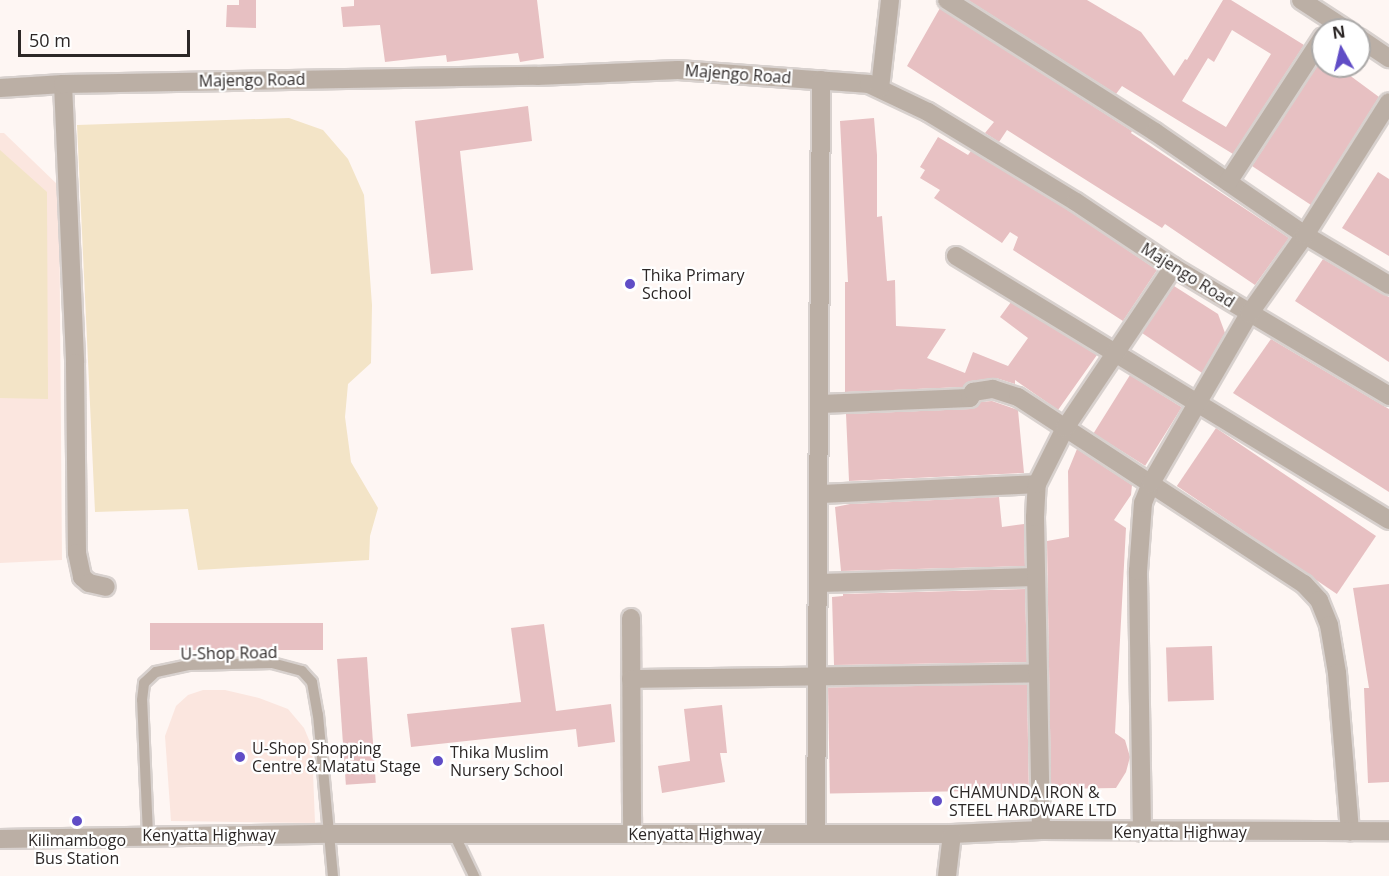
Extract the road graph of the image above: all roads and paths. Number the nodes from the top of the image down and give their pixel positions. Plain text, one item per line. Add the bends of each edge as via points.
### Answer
1 (890, 0) edge
2 (946, 0) edge
3 (1301, 0) edge
4 (1324, 18) edge
5 (1371, 46) edge
6 (1311, 55) edge
7 (1389, 58) edge
8 (821, 80) junction
9 (63, 84) junction
10 (0, 88) edge
11 (880, 88) junction
12 (1389, 102) edge
13 (1228, 182) junction
14 (1305, 235) junction
15 (957, 256) dead end
16 (1173, 267) junction
17 (1389, 285) edge
18 (1249, 314) junction
19 (1116, 352) junction
20 (1389, 396) edge
21 (1199, 403) junction
22 (820, 404) junction
23 (1065, 428) junction
24 (1151, 483) junction
25 (1037, 484) junction
26 (819, 494) junction
27 (1389, 520) edge
28 (1036, 577) junction
29 (819, 583) junction
30 (106, 587) dead end
31 (631, 618) dead end
32 (1038, 672) junction
33 (818, 678) junction
34 (631, 679) junction
35 (1041, 830) junction
36 (1350, 831) junction
37 (1389, 831) edge
38 (1142, 832) junction
39 (329, 834) junction
40 (454, 834) junction
41 (632, 834) junction
42 (816, 834) junction
43 (952, 834) junction
44 (148, 835) junction
45 (0, 839) edge
46 (333, 876) edge
47 (474, 876) edge
48 (947, 876) edge

1 - 11 street
2 - 13 street
3 - 4 street
5 - 7 street
6 - 13 street
8 - 9 street, Majengo Road via 678,70
8 - 11 street, Majengo Road
8 - 22 street
9 - 10 street, Majengo Road
9 - 30 street via 75,363 77,553 82,577 88,583
11 - 16 street, Majengo Road via 928,112 1076,202
12 - 14 street
13 - 14 street
14 - 17 street
14 - 18 street
15 - 19 street
16 - 18 street, Majengo Road
16 - 19 street
18 - 20 street, Majengo Road
18 - 21 street
19 - 21 street
19 - 23 street
21 - 24 street
21 - 27 street
22 - 23 street via 970,398 973,392 993,389 1018,397
22 - 26 street
23 - 24 street
23 - 25 street
24 - 36 street via 1304,584 1319,600 1329,625 1337,673
24 - 38 street via 1141,518 1138,571
25 - 26 street
25 - 28 street
26 - 29 street
28 - 29 street
28 - 32 street
29 - 33 street
31 - 34 street
32 - 33 street
32 - 35 street
33 - 34 street
33 - 42 street
34 - 41 street
35 - 38 street, Kenyatta Highway
35 - 43 street, Kenyatta Highway
36 - 37 street, Kenyatta Highway
36 - 38 street, Kenyatta Highway
39 - 40 street, Kenyatta Highway
39 - 44 street, Kenyatta Highway
39 - 44 lane, U-Shop Road via 312,682 302,671 272,663 188,665 156,672 144,683
39 - 46 lane, U-Shop Road
40 - 41 street, Kenyatta Highway
40 - 47 lane
41 - 42 street, Kenyatta Highway
42 - 43 street, Kenyatta Highway
43 - 48 street
44 - 45 street, Kenyatta Highway

